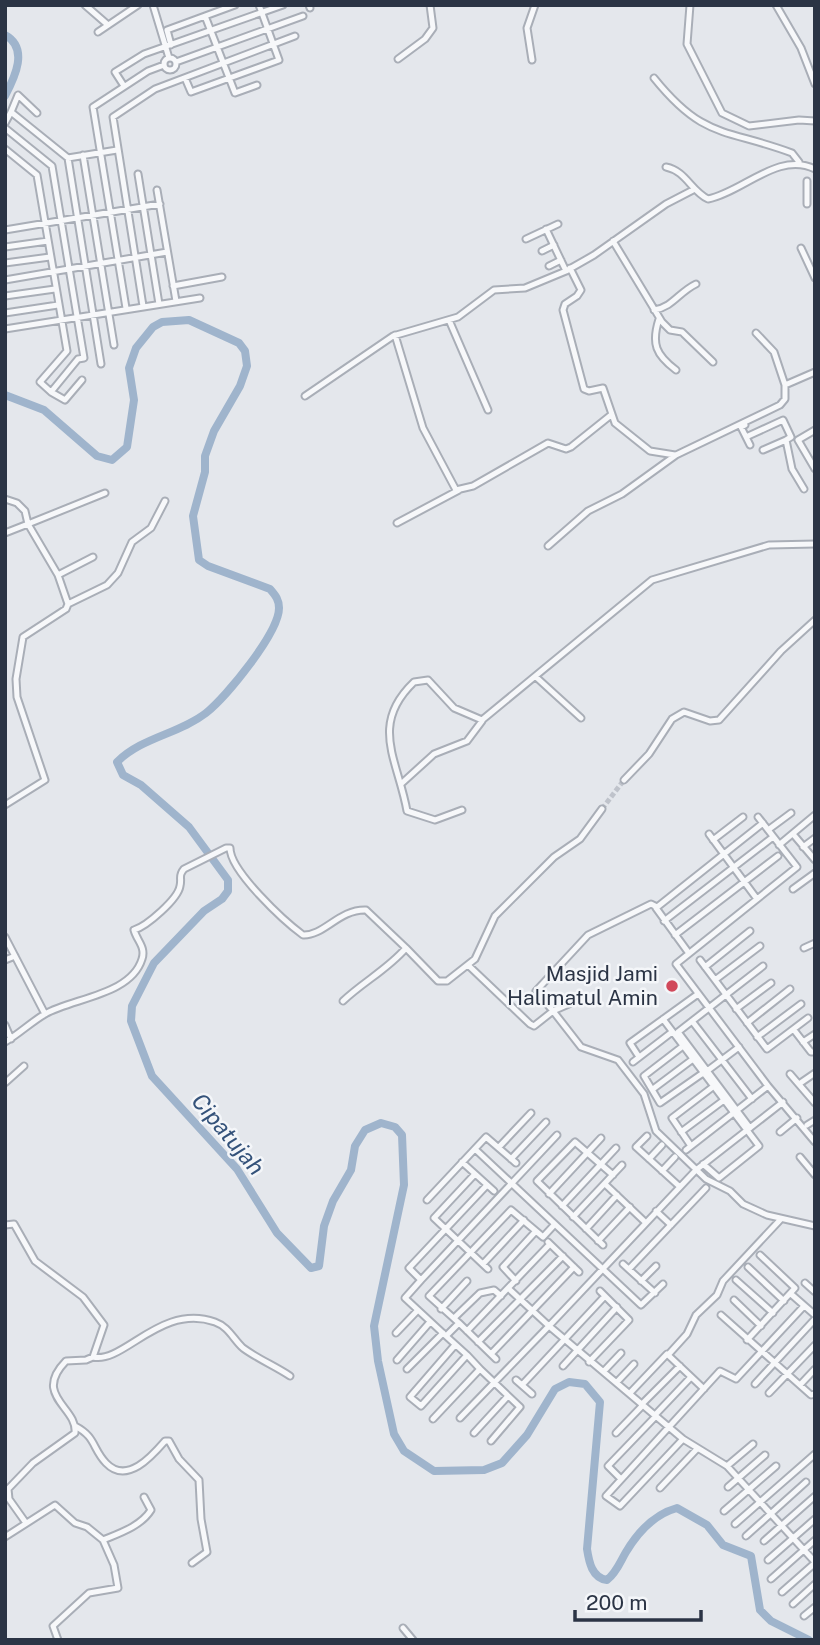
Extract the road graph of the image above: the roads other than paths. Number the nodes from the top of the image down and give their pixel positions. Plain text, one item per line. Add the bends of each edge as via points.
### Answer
1 (85, 5) edge
2 (138, 5) edge
3 (153, 5) edge
4 (235, 5) edge
5 (259, 5) edge
6 (283, 5) edge
7 (430, 5) edge
8 (535, 5) edge
9 (690, 5) edge
10 (776, 5) edge
11 (262, 14) junction
12 (205, 16) junction
13 (303, 16) dead end
14 (108, 25) junction
15 (268, 29) junction
16 (98, 32) dead end
17 (212, 32) junction
18 (295, 36) dead end
19 (273, 44) junction
20 (168, 47) junction
21 (217, 47) junction
22 (169, 58) junction
23 (398, 59) dead end
24 (532, 60) dead end
25 (176, 62) junction
26 (223, 62) junction
27 (164, 65) junction
28 (172, 69) junction
29 (185, 78) junction
30 (229, 78) junction
31 (654, 78) dead end
32 (177, 81) junction
33 (815, 84) edge
34 (257, 85) dead end
35 (124, 86) junction
36 (11, 112) junction
37 (37, 113) dead end
38 (815, 121) edge
39 (5, 126) edge
40 (5, 149) edge
41 (117, 150) junction
42 (100, 153) junction
43 (83, 155) junction
44 (68, 158) junction
45 (799, 162) junction
46 (666, 167) dead end
47 (815, 169) edge
48 (138, 174) dead end
49 (807, 181) dead end
50 (157, 190) dead end
51 (693, 190) junction
52 (815, 194) edge
53 (807, 195) junction
54 (160, 204) junction
55 (807, 204) dead end
56 (143, 206) junction
57 (127, 209) junction
58 (110, 212) junction
59 (93, 215) junction
60 (78, 218) junction
61 (61, 221) junction
62 (45, 223) junction
63 (558, 224) dead end
64 (547, 229) junction
65 (5, 230) edge
66 (526, 239) dead end
67 (48, 241) junction
68 (613, 241) junction
69 (554, 245) junction
70 (5, 247) edge
71 (802, 247) dead end
72 (167, 251) junction
73 (542, 251) dead end
74 (151, 254) junction
75 (50, 257) junction
76 (135, 257) junction
77 (118, 260) junction
78 (561, 260) junction
79 (5, 263) edge
80 (101, 263) junction
81 (86, 266) junction
82 (549, 266) dead end
83 (69, 269) junction
84 (568, 269) junction
85 (53, 272) junction
86 (222, 277) dead end
87 (815, 278) edge
88 (5, 280) edge
89 (696, 284) dead end
90 (173, 286) junction
91 (55, 289) junction
92 (5, 296) edge
93 (200, 298) dead end
94 (176, 301) junction
95 (159, 304) junction
96 (58, 305) junction
97 (143, 306) junction
98 (126, 308) junction
99 (654, 310) junction
100 (109, 311) junction
101 (5, 313) edge
102 (93, 314) junction
103 (77, 317) junction
104 (60, 319) junction
105 (659, 319) junction
106 (449, 320) junction
107 (5, 329) edge
108 (756, 333) dead end
109 (395, 335) junction
110 (114, 345) dead end
111 (713, 362) dead end
112 (101, 364) dead end
113 (676, 370) dead end
114 (815, 372) edge
115 (82, 380) dead end
116 (785, 385) junction
117 (51, 392) junction
118 (305, 396) dead end
119 (488, 410) dead end
120 (778, 410) dead end
121 (611, 415) junction
122 (815, 430) edge
123 (746, 437) junction
124 (788, 439) junction
125 (798, 440) junction
126 (750, 445) dead end
127 (763, 450) dead end
128 (815, 452) edge
129 (676, 455) junction
130 (808, 457) junction
131 (815, 469) edge
132 (804, 489) dead end
133 (459, 490) junction
134 (104, 493) dead end
135 (5, 499) edge
136 (165, 501) dead end
137 (397, 523) dead end
138 (28, 524) junction
139 (5, 533) edge
140 (815, 544) edge
141 (548, 547) dead end
142 (93, 557) dead end
143 (58, 575) junction
144 (68, 604) junction
145 (815, 620) edge
146 (536, 677) junction
147 (581, 719) dead end
148 (482, 720) junction
149 (624, 780) tunnel mouth
150 (401, 783) junction
151 (5, 806) edge
152 (602, 809) tunnel mouth
153 (462, 810) dead end
154 (791, 813) dead end
155 (815, 815) edge
156 (743, 817) dead end
157 (758, 817) dead end
158 (763, 823) junction
159 (768, 830) junction
160 (709, 834) dead end
161 (793, 834) junction
162 (773, 837) junction
163 (815, 838) edge
164 (713, 840) junction
165 (779, 845) junction
166 (803, 847) junction
167 (723, 854) junction
168 (778, 856) dead end
169 (815, 860) edge
170 (797, 867) junction
171 (734, 868) junction
172 (815, 873) edge
173 (806, 880) junction
174 (744, 882) junction
175 (793, 890) dead end
176 (757, 899) junction
177 (657, 907) junction
178 (664, 921) junction
179 (750, 931) dead end
180 (674, 935) junction
181 (5, 937) edge
182 (815, 943) edge
183 (760, 946) dead end
184 (406, 948) junction
185 (804, 948) dead end
186 (688, 952) junction
187 (15, 956) junction
188 (5, 960) edge
189 (700, 960) dead end
190 (468, 965) junction
191 (763, 966) dead end
192 (705, 967) junction
193 (715, 980) junction
194 (771, 983) dead end
195 (790, 989) dead end
196 (698, 994) junction
197 (725, 995) junction
198 (342, 1001) dead end
199 (569, 1004) dead end
200 (801, 1004) dead end
201 (708, 1008) junction
202 (736, 1009) junction
203 (553, 1011) junction
204 (45, 1014) junction
205 (664, 1018) junction
206 (808, 1018) dead end
207 (692, 1021) junction
208 (747, 1023) junction
209 (5, 1025) edge
210 (794, 1030) junction
211 (673, 1032) junction
212 (815, 1034) edge
213 (757, 1037) junction
214 (8, 1040) edge
215 (803, 1042) junction
216 (683, 1046) junction
217 (739, 1047) junction
218 (815, 1052) edge
219 (639, 1057) junction
220 (693, 1059) junction
221 (722, 1060) junction
222 (633, 1062) dead end
223 (24, 1066) dead end
224 (705, 1072) junction
225 (815, 1073) edge
226 (790, 1074) dead end
227 (5, 1083) edge
228 (799, 1084) junction
229 (714, 1086) junction
230 (768, 1086) junction
231 (653, 1089) junction
232 (752, 1099) junction
233 (724, 1100) junction
234 (814, 1101) edge
235 (783, 1102) junction
236 (735, 1112) junction
237 (531, 1113) dead end
238 (797, 1118) junction
239 (815, 1120) edge
240 (546, 1122) dead end
241 (807, 1125) dead end
242 (748, 1129) junction
243 (681, 1132) junction
244 (780, 1132) dead end
245 (557, 1135) dead end
246 (647, 1136) dead end
247 (601, 1139) dead end
248 (815, 1142) edge
249 (662, 1145) dead end
250 (499, 1147) junction
251 (616, 1148) dead end
252 (474, 1149) junction
253 (588, 1152) junction
254 (675, 1157) dead end
255 (800, 1157) dead end
256 (649, 1159) junction
257 (462, 1162) junction
258 (601, 1164) junction
259 (703, 1164) junction
260 (622, 1165) dead end
261 (696, 1170) junction
262 (662, 1171) junction
263 (475, 1174) junction
264 (613, 1175) junction
265 (815, 1175) edge
266 (511, 1183) junction
267 (606, 1184) junction
268 (487, 1185) junction
269 (680, 1187) junction
270 (706, 1188) dead end
271 (494, 1191) dead end
272 (549, 1194) junction
273 (617, 1195) junction
274 (427, 1200) dead end
275 (562, 1206) junction
276 (630, 1207) junction
277 (656, 1211) junction
278 (573, 1217) junction
279 (524, 1220) junction
280 (780, 1220) junction
281 (645, 1222) junction
282 (555, 1224) junction
283 (5, 1225) edge
284 (671, 1225) junction
285 (815, 1226) edge
286 (586, 1229) junction
287 (446, 1230) junction
288 (537, 1231) junction
289 (543, 1237) junction
290 (458, 1241) junction
291 (550, 1244) junction
292 (470, 1252) junction
293 (760, 1255) dead end
294 (563, 1256) junction
295 (623, 1264) dead end
296 (656, 1266) dead end
297 (748, 1267) dead end
298 (603, 1269) junction
299 (629, 1269) junction
300 (421, 1280) junction
301 (516, 1280) junction
302 (736, 1280) dead end
303 (467, 1281) dead end
304 (641, 1281) junction
305 (805, 1283) dead end
306 (663, 1284) dead end
307 (508, 1288) junction
308 (815, 1292) edge
309 (654, 1293) junction
310 (791, 1294) junction
311 (501, 1296) junction
312 (521, 1300) junction
313 (734, 1300) dead end
314 (784, 1301) junction
315 (804, 1306) junction
316 (617, 1307) junction
317 (441, 1308) junction
318 (418, 1310) junction
319 (533, 1312) junction
320 (773, 1313) junction
321 (721, 1315) dead end
322 (815, 1317) edge
323 (456, 1321) junction
324 (430, 1322) junction
325 (549, 1326) junction
326 (761, 1326) junction
327 (467, 1331) junction
328 (396, 1333) dead end
329 (444, 1335) junction
330 (747, 1339) junction
331 (563, 1340) junction
332 (478, 1342) junction
333 (455, 1345) junction
334 (815, 1345) edge
335 (762, 1350) junction
336 (576, 1352) junction
337 (621, 1353) dead end
338 (467, 1355) junction
339 (668, 1355) junction
340 (93, 1357) junction
341 (397, 1360) dead end
342 (589, 1362) junction
343 (775, 1362) junction
344 (634, 1364) dead end
345 (563, 1366) dead end
346 (680, 1366) junction
347 (407, 1369) dead end
348 (480, 1369) junction
349 (815, 1369) edge
350 (604, 1371) junction
351 (788, 1374) junction
352 (290, 1376) dead end
353 (691, 1377) junction
354 (516, 1380) dead end
355 (617, 1382) junction
356 (494, 1383) junction
357 (755, 1384) dead end
358 (522, 1385) junction
359 (800, 1385) junction
360 (704, 1389) junction
361 (630, 1393) junction
362 (769, 1393) dead end
363 (532, 1394) dead end
364 (815, 1394) edge
365 (508, 1396) junction
366 (643, 1405) junction
367 (655, 1416) junction
368 (460, 1418) dead end
369 (433, 1419) dead end
370 (75, 1426) junction
371 (668, 1427) junction
372 (474, 1433) dead end
373 (616, 1433) dead end
374 (682, 1439) junction
375 (491, 1441) dead end
376 (753, 1444) dead end
377 (696, 1450) junction
378 (815, 1454) edge
379 (765, 1455) dead end
380 (727, 1466) junction
381 (776, 1466) dead end
382 (620, 1478) junction
383 (738, 1478) junction
384 (806, 1482) dead end
385 (728, 1487) dead end
386 (660, 1488) dead end
387 (749, 1490) junction
388 (815, 1496) edge
389 (144, 1497) dead end
390 (760, 1502) junction
391 (724, 1511) dead end
392 (771, 1514) junction
393 (815, 1519) edge
394 (26, 1523) junction
395 (735, 1524) dead end
396 (782, 1526) junction
397 (6, 1534) edge
398 (746, 1536) dead end
399 (793, 1538) junction
400 (103, 1540) junction
401 (815, 1540) edge
402 (764, 1541) dead end
403 (804, 1550) junction
404 (768, 1560) dead end
405 (815, 1562) edge
406 (192, 1563) dead end
407 (771, 1579) dead end
408 (815, 1584) edge
409 (782, 1592) dead end
410 (793, 1604) dead end
411 (815, 1607) edge
412 (804, 1616) dead end
413 (402, 1628) dead end
414 (58, 1640) edge
415 (413, 1640) edge

1 - 14 street
2 - 14 street
3 - 20 street
4 - 12 street
5 - 11 street
6 - 11 street
7 - 23 street via 433,28
8 - 24 street via 527,28
9 - 38 street via 687,44 722,113 749,126
10 - 33 street
11 - 15 street
11 - 17 street
12 - 17 street
12 - 20 street via 167,30
13 - 15 street
14 - 16 street
15 - 19 street
15 - 21 street
17 - 20 street
17 - 21 street
18 - 19 street
19 - 26 street
19 - 30 street via 279,60
20 - 22 street
20 - 35 street via 144,54 114,72
21 - 25 street
21 - 26 street
22 - 25 street
22 - 27 street
25 - 28 street
26 - 29 street
26 - 30 street
27 - 28 street
27 - 35 street
28 - 32 street
29 - 30 street via 191,92
29 - 32 street
30 - 34 street via 235,93
31 - 45 street via 700,124 792,153
32 - 41 street via 115,113
35 - 42 street via 93,107
36 - 37 street via 18,95
36 - 39 street
36 - 44 street
39 - 61 street via 52,166
40 - 62 street via 37,175
41 - 42 street
41 - 57 street
42 - 43 street
42 - 58 street
43 - 44 street
43 - 59 street
44 - 60 street
45 - 47 street
45 - 51 street via 721,196 706,199
46 - 51 street via 683,175
48 - 56 street
49 - 53 street
50 - 54 street
51 - 68 street
52 - 53 street
53 - 55 street
54 - 56 street
54 - 72 street
56 - 57 street
56 - 74 street
57 - 58 street
57 - 76 street
58 - 59 street
58 - 77 street
59 - 60 street
59 - 80 street
60 - 61 street
60 - 81 street
61 - 62 street
61 - 83 street
62 - 65 street
62 - 67 street
63 - 64 street
64 - 66 street
64 - 69 street
67 - 70 street
67 - 75 street
68 - 84 street
68 - 99 street
69 - 73 street
69 - 78 street
71 - 87 street
72 - 74 street
72 - 90 street
74 - 76 street
74 - 95 street
75 - 79 street
75 - 85 street
76 - 77 street
76 - 97 street
77 - 80 street
77 - 98 street
78 - 82 street
78 - 84 street
80 - 81 street
80 - 100 street
81 - 83 street
81 - 102 street
83 - 85 street
83 - 103 street
84 - 106 street via 525,288 494,290
84 - 121 street via 581,289 564,306 568,337 584,389 603,388
85 - 88 street
85 - 91 street
86 - 90 street
89 - 99 street via 667,307
90 - 94 street
91 - 92 street
91 - 96 street
93 - 94 street
94 - 95 street
95 - 97 street
96 - 101 street
96 - 104 street
97 - 98 street
98 - 100 street
99 - 105 street
100 - 102 street
100 - 110 street
102 - 103 street
102 - 112 street
103 - 104 street
103 - 117 street via 83,358
104 - 107 street
104 - 117 street via 67,351 40,382
105 - 111 street via 670,330 682,332
105 - 113 street via 656,350
106 - 109 street
106 - 119 street
108 - 116 street via 774,352
109 - 118 street
109 - 133 street via 426,436 453,488
114 - 116 street
115 - 117 street via 65,400
116 - 129 street via 780,405
120 - 123 street via 741,427
121 - 129 street via 650,451
121 - 133 street via 571,447 548,443
122 - 125 street
123 - 124 street via 783,420
123 - 126 street
124 - 125 street
124 - 127 street
124 - 132 street via 792,470
125 - 130 street
128 - 130 street
129 - 141 street via 622,494 588,511
130 - 131 street
133 - 137 street
134 - 138 street
135 - 138 street via 25,511
136 - 144 street via 151,528 132,542 107,585
138 - 139 street
138 - 143 street
140 - 146 street via 775,543 661,576
142 - 143 street
143 - 144 street
144 - 151 street via 22,641 18,697 45,778 43,785
145 - 149 street via 719,720 684,712 676,715
146 - 147 street
146 - 148 street
148 - 150 street via 467,741 434,754
148 - 150 street via 454,708 428,680 414,682 395,706 387,730
150 - 153 street via 409,813 435,820
152 - 190 street via 576,842 554,857 495,916 480,951
154 - 159 street
155 - 161 street
156 - 164 street
157 - 158 street
158 - 159 street
158 - 167 street
159 - 162 street
160 - 164 street
161 - 165 street
161 - 166 street
162 - 165 street
162 - 171 street
163 - 166 street
164 - 167 street
165 - 170 street
166 - 169 street
167 - 171 street
167 - 177 street
168 - 174 street
170 - 173 street
170 - 176 street
171 - 174 street
171 - 178 street
172 - 173 street
173 - 175 street
174 - 176 street
174 - 180 street
176 - 186 street
177 - 178 street
177 - 203 street via 651,904 635,910 587,935 536,991
178 - 180 street
179 - 192 street
180 - 186 street
181 - 187 street
182 - 185 street
183 - 193 street
184 - 190 street via 441,983
184 - 198 street
184 - 204 street via 366,910 340,915 303,935 270,907 235,866 230,848 223,849 181,873 180,888 145,926 134,930 144,950 134,972 110,989
186 - 196 street via 676,964
187 - 188 street
187 - 204 street
189 - 192 street
190 - 203 street via 530,1024 534,1026
191 - 197 street
192 - 193 street
193 - 197 street
194 - 202 street
195 - 208 street
196 - 201 street
196 - 205 street
197 - 201 street
197 - 202 street
199 - 203 street
200 - 213 street
201 - 207 street
201 - 217 street
202 - 208 street
203 - 261 street via 582,1047 618,1060 644,1094 653,1127
204 - 214 street
205 - 211 street
205 - 219 street via 630,1043
206 - 210 street
207 - 221 street
207 - 224 street via 678,1032
208 - 213 street
209 - 214 street
210 - 213 street via 769,1049
210 - 215 street
211 - 216 street
211 - 219 street
212 - 215 street
215 - 218 street
216 - 220 street
216 - 231 street via 645,1075
217 - 221 street
217 - 230 street
219 - 222 street
220 - 224 street
220 - 231 street
221 - 224 street
221 - 232 street
223 - 227 street
224 - 229 street
224 - 231 street via 662,1104
224 - 236 street
225 - 228 street
226 - 228 street
228 - 234 street
229 - 233 street
229 - 243 street via 673,1117
230 - 232 street
230 - 235 street
232 - 236 street
233 - 236 street
233 - 243 street
235 - 238 street
235 - 242 street
236 - 242 street
236 - 243 street via 689,1148
237 - 250 street
238 - 244 street
238 - 248 street
239 - 241 street
240 - 250 street via 513,1161
242 - 259 street
242 - 259 street via 757,1150 719,1178
245 - 266 street
246 - 256 street via 636,1147
247 - 253 street
249 - 256 street
250 - 252 street via 486,1137
251 - 258 street
252 - 257 street
252 - 266 street
253 - 258 street
253 - 272 street
253 - 272 street via 575,1142 538,1180
254 - 262 street
255 - 265 street
256 - 262 street
257 - 263 street
257 - 274 street
258 - 264 street
258 - 275 street
259 - 261 street
260 - 264 street
261 - 269 street
261 - 280 street via 743,1204
262 - 269 street
263 - 268 street
263 - 287 street via 435,1217
264 - 267 street
266 - 282 street
266 - 290 street
267 - 273 street
267 - 278 street
268 - 271 street
268 - 287 street
269 - 277 street
270 - 284 street
272 - 275 street
273 - 276 street
273 - 286 street
275 - 278 street
276 - 281 street
276 - 286 street via 601,1243
277 - 281 street
277 - 284 street
278 - 286 street
279 - 288 street
279 - 292 street via 509,1206
279 - 292 street via 485,1266
280 - 285 street
280 - 339 street via 723,1281 717,1295 696,1315 687,1334
281 - 298 street
282 - 289 street
282 - 298 street
283 - 340 street via 14,1224 35,1261 83,1297 104,1321
284 - 299 street
287 - 290 street
287 - 300 street via 409,1268
288 - 289 street
288 - 301 street via 503,1267
289 - 291 street
290 - 292 street
290 - 300 street
291 - 294 street
291 - 301 street
292 - 317 street via 427,1295
293 - 310 street via 795,1287
294 - 312 street
294 - 319 street via 577,1269
295 - 299 street
296 - 304 street
297 - 314 street
298 - 309 street via 642,1305
298 - 325 street
299 - 304 street
300 - 318 street via 405,1297
301 - 307 street
302 - 320 street
303 - 317 street
304 - 309 street
305 - 308 street
306 - 309 street
307 - 311 street
307 - 312 street
310 - 314 street
310 - 315 street
311 - 323 street via 494,1290 480,1292
311 - 327 street
312 - 319 street
312 - 332 street
313 - 326 street
314 - 320 street
315 - 322 street
315 - 335 street
316 - 331 street via 603,1294
316 - 336 street
316 - 342 street via 628,1321
317 - 323 street
318 - 324 street
318 - 328 street
319 - 325 street
319 - 332 street via 494,1356
320 - 326 street
321 - 330 street
322 - 343 street
323 - 327 street
323 - 329 street
324 - 329 street
324 - 341 street
325 - 331 street
325 - 356 street
326 - 330 street
327 - 332 street
329 - 333 street
329 - 347 street
330 - 335 street
331 - 336 street
331 - 358 street
333 - 338 street
333 - 338 street via 410,1394 419,1406
334 - 351 street
335 - 343 street
335 - 360 street via 735,1380 721,1371
336 - 342 street
336 - 345 street
337 - 350 street
338 - 348 street
339 - 346 street
339 - 361 street
340 - 352 street via 110,1354 164,1324 197,1319 223,1325 245,1349
340 - 370 street via 66,1360 54,1380 55,1394
342 - 350 street
343 - 351 street
343 - 357 street
344 - 355 street
346 - 353 street
346 - 366 street
348 - 356 street
348 - 369 street
349 - 359 street
350 - 355 street
351 - 359 street
351 - 362 street
353 - 360 street
353 - 367 street
354 - 358 street
355 - 361 street
356 - 365 street
356 - 368 street
358 - 363 street
359 - 364 street
360 - 371 street
361 - 366 street
365 - 372 street
365 - 375 street via 520,1409
366 - 367 street
366 - 373 street
367 - 371 street
367 - 382 street via 608,1466
370 - 394 street via 73,1436 33,1463 8,1489 9,1499
370 - 406 street via 91,1436 107,1464 120,1469 143,1464 169,1441 201,1485 207,1552
371 - 374 street
371 - 382 street
374 - 377 street
374 - 382 street via 618,1507 606,1494
376 - 380 street
377 - 380 street
377 - 386 street
378 - 390 street
379 - 383 street
380 - 383 street
381 - 387 street
383 - 385 street
383 - 387 street
384 - 392 street
387 - 390 street
387 - 391 street
388 - 396 street
389 - 400 street via 151,1510 148,1515
390 - 392 street
390 - 395 street
392 - 396 street
392 - 398 street
393 - 399 street
394 - 397 street
394 - 400 street via 56,1505 75,1524
396 - 399 street
396 - 402 street
399 - 403 street
399 - 404 street
400 - 414 street via 118,1588 94,1590 59,1619 53,1626
401 - 403 street
403 - 405 street
403 - 407 street
405 - 409 street
408 - 410 street
411 - 412 street
413 - 415 street

